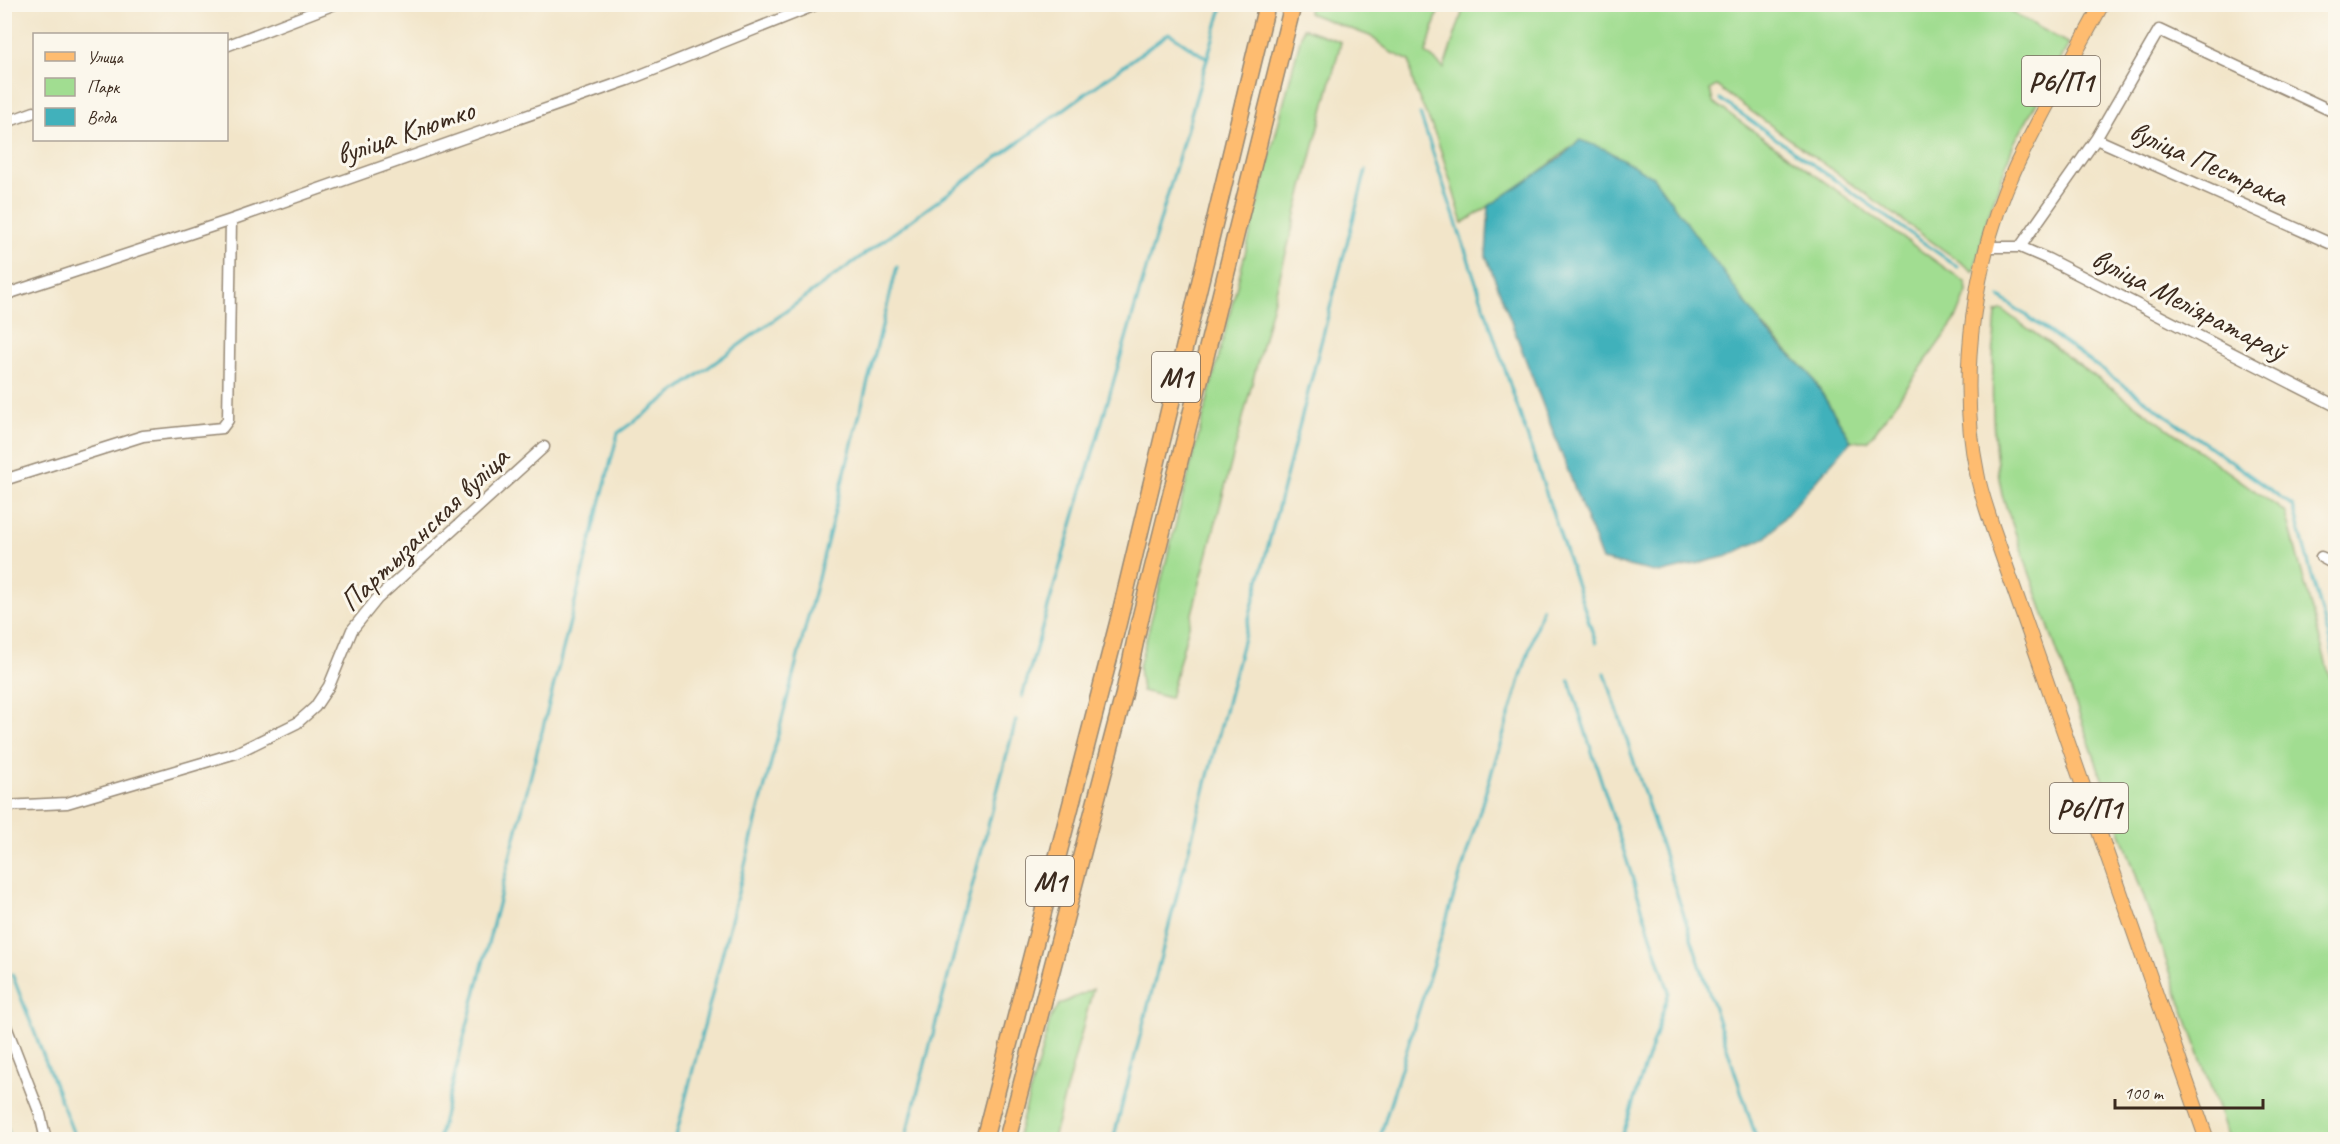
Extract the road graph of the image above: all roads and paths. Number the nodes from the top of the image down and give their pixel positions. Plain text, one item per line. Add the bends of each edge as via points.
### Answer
1 (335, 4) edge
2 (818, 4) edge
3 (1267, 4) edge
4 (1293, 4) edge
5 (2102, 4) edge
6 (228, 45) edge
7 (33, 112) edge
8 (2336, 113) edge
9 (4, 123) edge
10 (2096, 139) junction
11 (231, 220) junction
12 (2336, 246) edge
13 (1986, 247) junction
14 (2020, 247) junction
15 (4, 295) edge
16 (2336, 406) edge
17 (544, 447) dead end
18 (4, 480) edge
19 (2321, 556) dead end
20 (2336, 566) edge
21 (4, 806) edge
22 (4, 1021) edge
23 (46, 1140) edge
24 (984, 1140) edge
25 (1007, 1140) edge
26 (2207, 1140) edge

1 - 6 street
2 - 11 street, вуліца Клютко via 628,80
3 - 24 highway, М1 via 1118,622
4 - 25 highway, М1 via 1124,694
5 - 13 main road, Р6/П1 via 2016,166
7 - 9 street
8 - 10 street via 2158,30
10 - 12 street, вуліца Пестрака
10 - 14 street
11 - 15 street, вуліца Клютко
11 - 18 street via 228,420 222,428 143,436
13 - 14 street
13 - 26 main road, Р6/П1 via 1971,340 1971,433 1977,474 1999,548
14 - 16 street, вуліца Меліяратараў
17 - 21 street, Партызанская вуліца via 377,599 352,630 329,686 315,708 297,723 236,753 67,803
19 - 20 street
22 - 23 street

